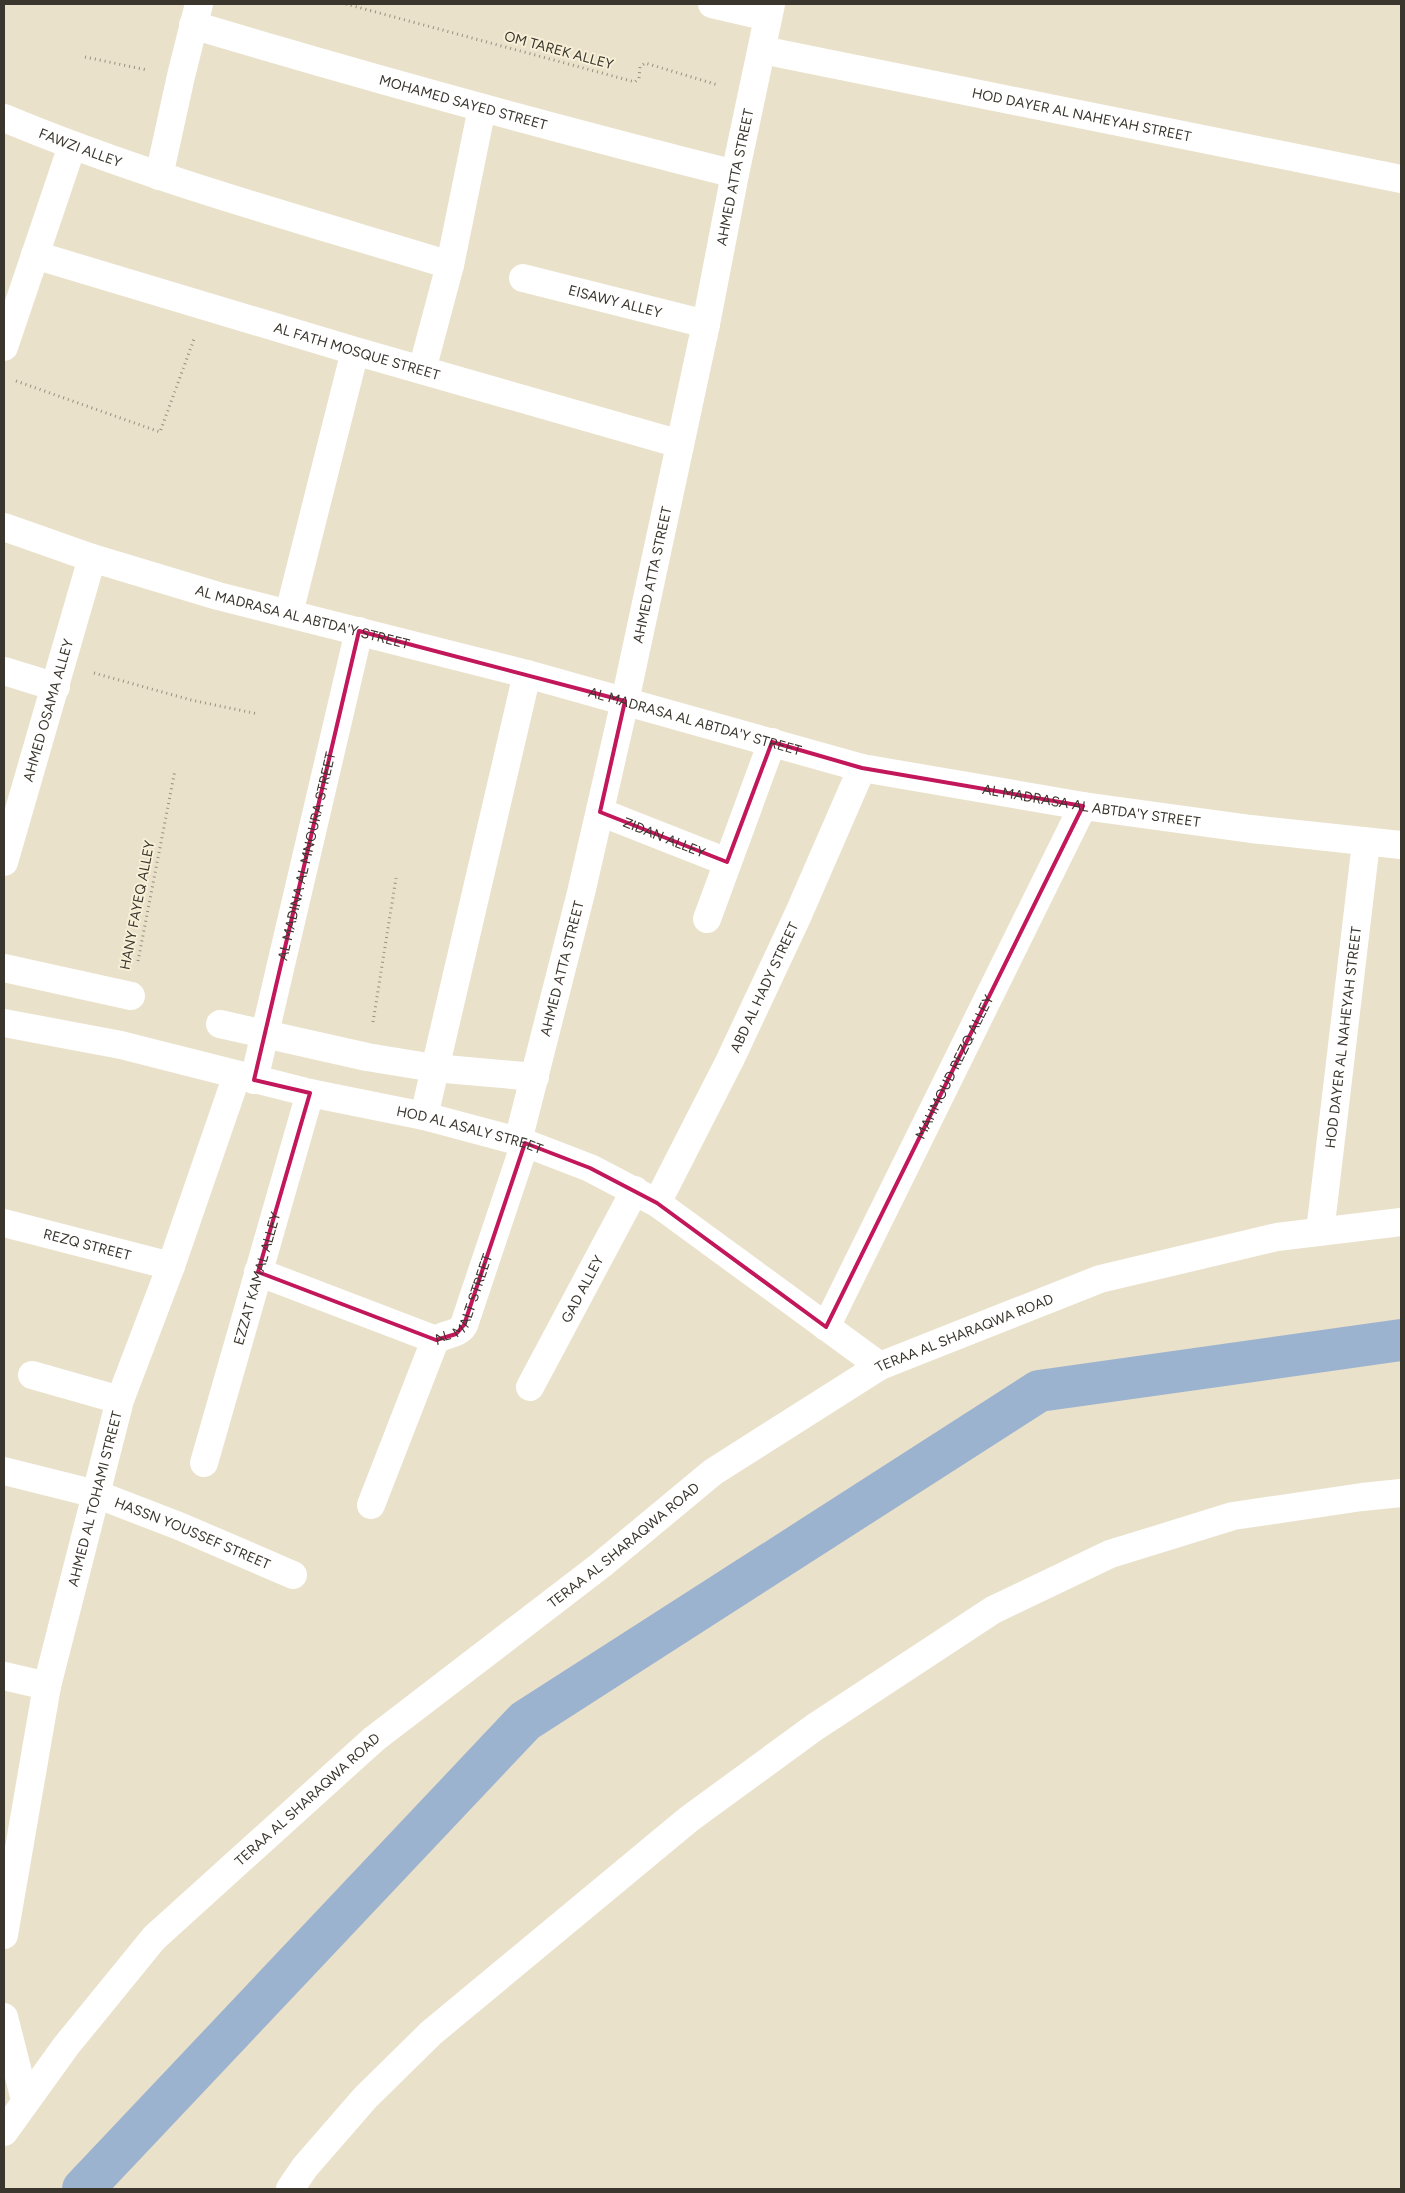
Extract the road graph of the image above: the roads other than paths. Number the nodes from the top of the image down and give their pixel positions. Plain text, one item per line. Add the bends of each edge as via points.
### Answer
1 (712, 4) edge
2 (769, 10) edge
3 (196, 14) edge
4 (762, 50) junction
5 (482, 108) junction
6 (4, 118) edge
7 (72, 146) junction
8 (734, 174) junction
9 (159, 176) junction
10 (1401, 179) edge
11 (35, 255) junction
12 (450, 265) junction
13 (523, 278) dead end
14 (706, 324) junction
15 (4, 347) edge
16 (355, 351) junction
17 (422, 370) junction
18 (680, 444) junction
19 (4, 527) edge
20 (92, 558) junction
21 (289, 613) junction
22 (359, 631) junction
23 (4, 671) edge
24 (527, 674) junction
25 (59, 675) junction
26 (625, 701) junction
27 (772, 742) junction
28 (862, 768) junction
29 (1083, 806) junction
30 (600, 812) junction
31 (1366, 843) junction
32 (1401, 845) edge
33 (4, 862) edge
34 (728, 862) junction
35 (706, 919) dead end
36 (4, 968) edge
37 (131, 996) road end
38 (4, 1022) edge
39 (220, 1024) dead end
40 (264, 1034) junction
41 (434, 1068) junction
42 (246, 1077) junction
43 (535, 1077) junction
44 (310, 1093) junction
45 (424, 1116) junction
46 (522, 1142) junction
47 (646, 1197) junction
48 (1401, 1222) edge
49 (4, 1223) edge
50 (1320, 1232) junction
51 (171, 1266) junction
52 (258, 1272) junction
53 (826, 1327) junction
54 (436, 1340) junction
55 (880, 1366) junction
56 (32, 1375) dead end
57 (530, 1387) dead end
58 (120, 1400) junction
59 (204, 1463) dead end
60 (4, 1471) edge
61 (1401, 1493) edge
62 (96, 1494) junction
63 (371, 1505) dead end
64 (294, 1575) dead end
65 (4, 1676) edge
66 (47, 1686) junction
67 (12, 1836) edge
68 (4, 1935) edge
69 (4, 2017) edge
70 (26, 2100) junction
71 (4, 2132) edge
72 (290, 2189) edge

1 - 2 street
2 - 4 street, AHMED ATTA STREET
3 - 5 street, MOHAMED SAYED STREET via 333,67
3 - 9 street
4 - 8 street, AHMED ATTA STREET
4 - 10 street, HOD DAYER AL NAHEYAH STREET
5 - 8 street, MOHAMED SAYED STREET
5 - 12 street
6 - 7 street, FAWZI ALLEY
7 - 9 street, FAWZI ALLEY
7 - 11 street
8 - 14 street, AHMED ATTA STREET
9 - 12 street, FAWZI ALLEY
11 - 15 street
11 - 16 street, AL FATH MOSQUE STREET
12 - 17 street
13 - 14 street, EISAWY ALLEY
14 - 18 street, AHMED ATTA STREET
16 - 17 street, AL FATH MOSQUE STREET
16 - 21 street
17 - 18 street, AL FATH MOSQUE STREET
18 - 26 street, AHMED ATTA STREET
19 - 20 street, AL MADRASA AL ABTDA'Y STREET
20 - 21 street, AL MADRASA AL ABTDA'Y STREET via 218,596
20 - 25 street, AHMED OSAMA ALLEY
21 - 22 street, AL MADRASA AL ABTDA'Y STREET
22 - 24 street, AL MADRASA AL ABTDA'Y STREET
22 - 40 street, AL MADINA AL MNOURA STREET
23 - 25 street
24 - 26 street, AL MADRASA AL ABTDA'Y STREET
24 - 41 street
25 - 33 street, AHMED OSAMA ALLEY
26 - 27 street, AL MADRASA AL ABTDA'Y STREET
26 - 30 street, AHMED ATTA STREET
27 - 28 street, AL MADRASA AL ABTDA'Y STREET
27 - 34 street
28 - 29 street, AL MADRASA AL ABTDA'Y STREET
28 - 47 street, ABD AL HADY STREET via 730,1060
29 - 31 street, AL MADRASA AL ABTDA'Y STREET
29 - 53 street, MAHMOUD REZQ ALLEY
30 - 34 street, ZIDAN ALLEY
30 - 43 street, AHMED ATTA STREET
31 - 32 street, AL MADRASA AL ABTDA'Y STREET
31 - 50 street, HOD DAYER AL NAHEYAH STREET
34 - 35 street
36 - 37 street
38 - 42 street, HOD AL ASALY STREET via 121,1045
39 - 40 street
40 - 41 street
40 - 42 street, AL MADINA AL MNOURA STREET
41 - 43 street
41 - 45 street
42 - 44 street, HOD AL ASALY STREET
42 - 51 street, AHMED AL TOHAMI STREET
43 - 46 street, AHMED ATTA STREET
44 - 45 street, HOD AL ASALY STREET
44 - 52 street, EZZAT KAMAL ALLEY
45 - 46 street, HOD AL ASALY STREET
46 - 47 street, HOD AL ASALY STREET via 590,1168
46 - 54 street, AL MALT STREET via 464,1325 456,1334
47 - 53 street, HOD AL ASALY STREET
47 - 57 street, GAD ALLEY
48 - 50 street, TERAA AL SHARAQWA ROAD
49 - 51 street, REZQ STREET
50 - 55 street, TERAA AL SHARAQWA ROAD via 1278,1237 1100,1279
51 - 58 street, AHMED AL TOHAMI STREET
52 - 54 street
52 - 59 street, EZZAT KAMAL ALLEY
53 - 55 street, HOD AL ASALY STREET
54 - 63 street, AL MALT STREET
55 - 70 street, TERAA AL SHARAQWA ROAD via 713,1472 601,1565 374,1739 154,1938
56 - 58 street
58 - 62 street, AHMED AL TOHAMI STREET
60 - 62 street, HASSN YOUSSEF STREET
61 - 72 street via 1233,1516 1110,1554 994,1610 815,1727 689,1818 431,2033 365,2098
62 - 64 street, HASSN YOUSSEF STREET
62 - 66 street, AHMED AL TOHAMI STREET
65 - 66 street
66 - 67 street, AHMED AL TOHAMI STREET
67 - 68 street, AHMED AL TOHAMI STREET
69 - 70 street
70 - 71 street, TERAA AL SHARAQWA ROAD

